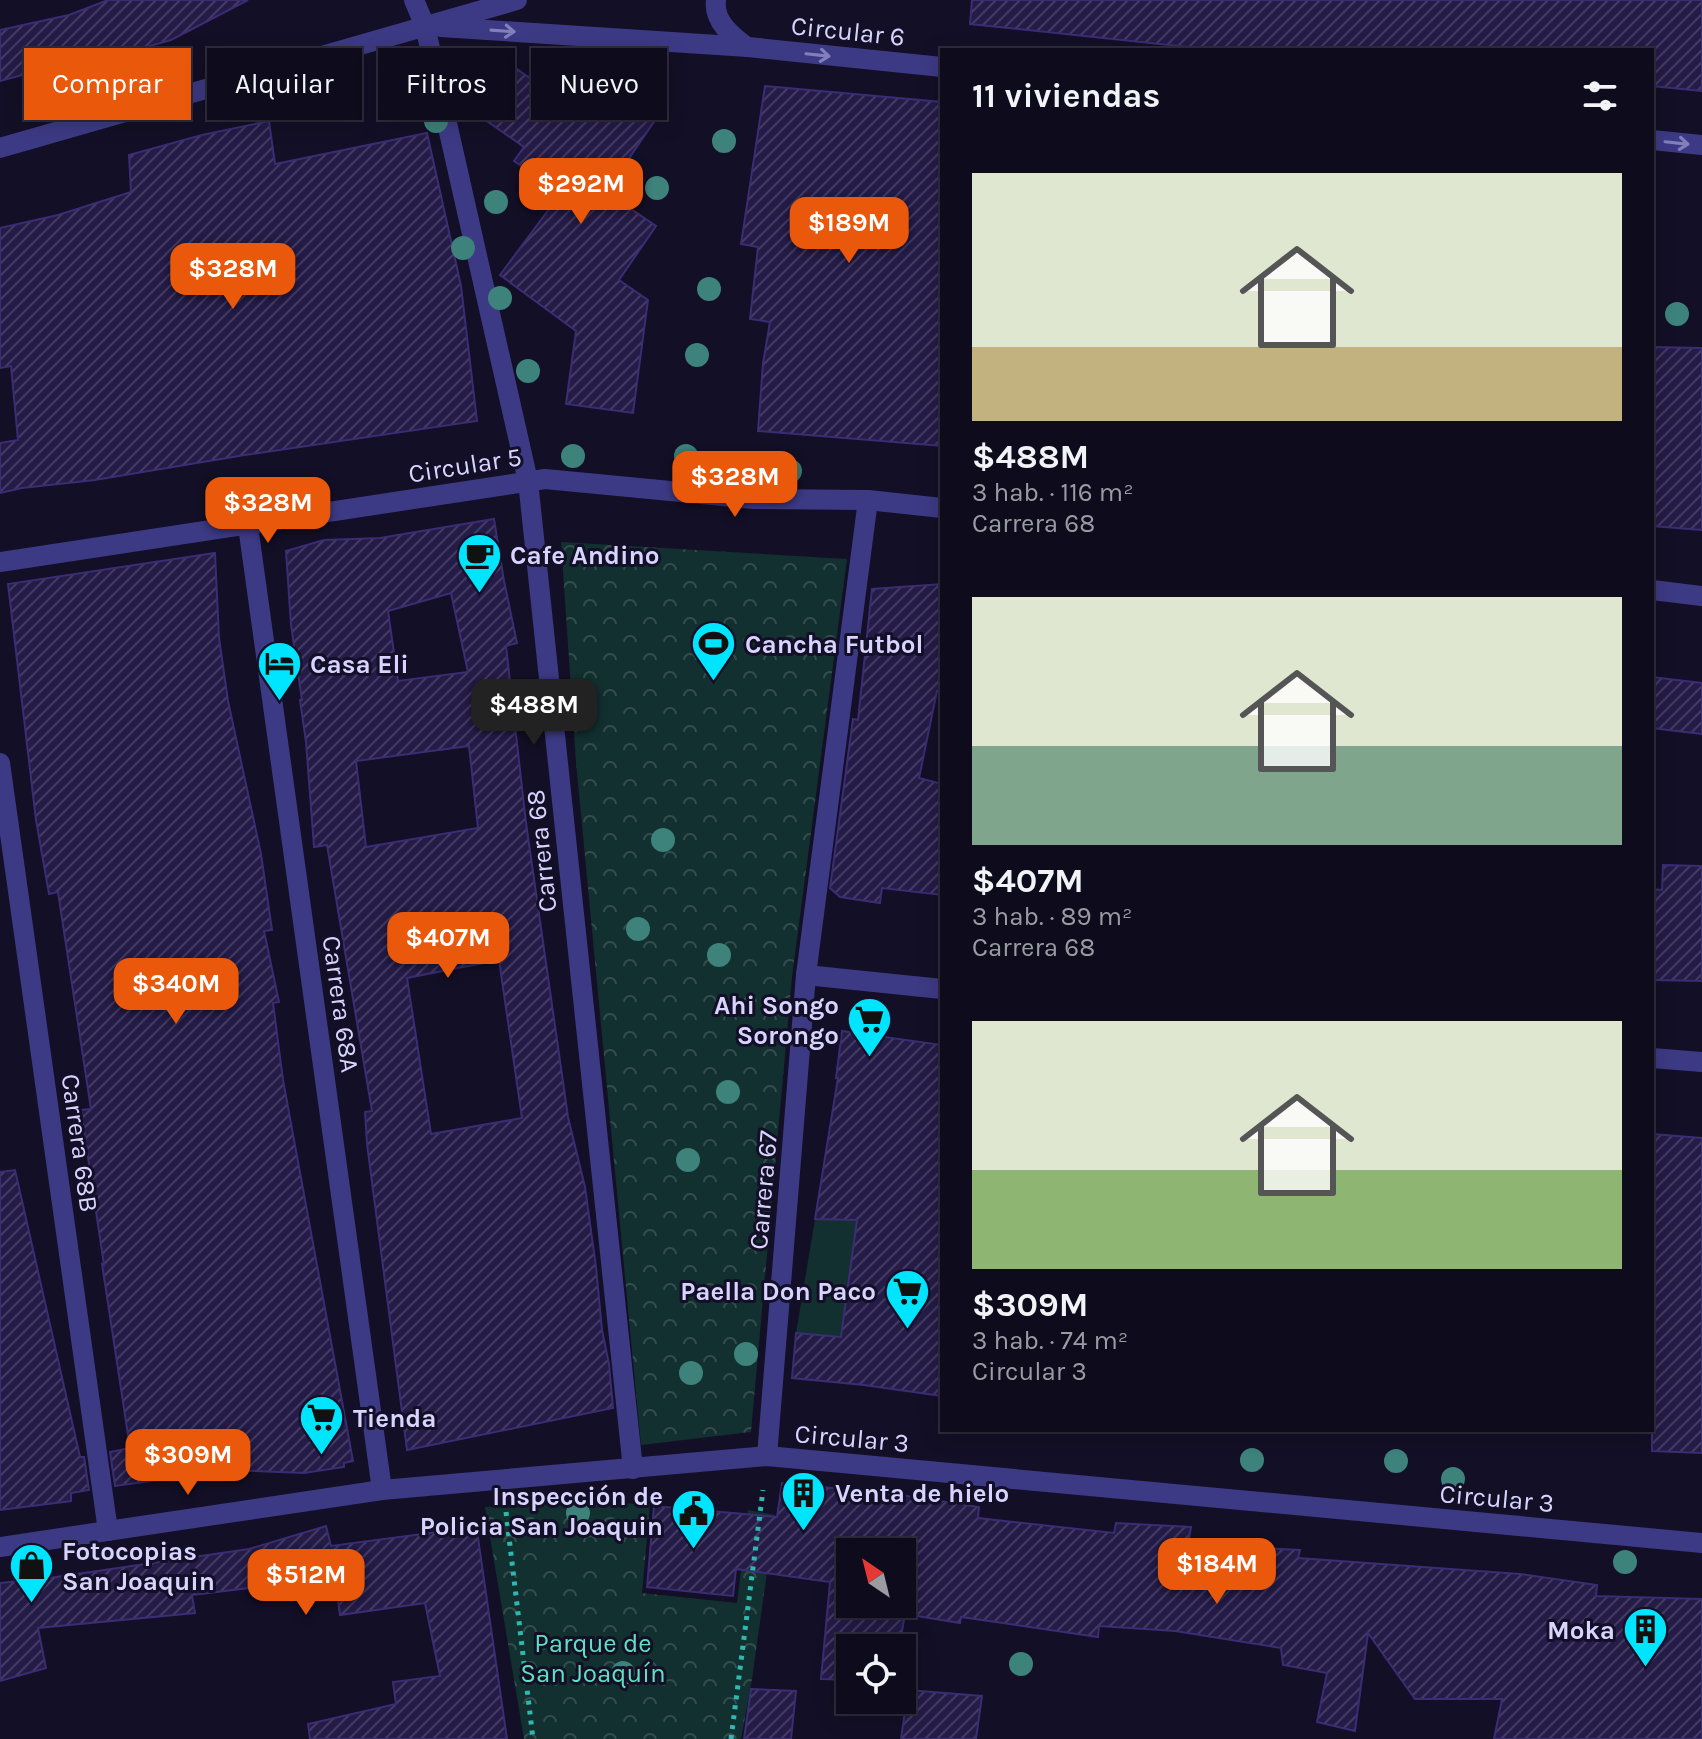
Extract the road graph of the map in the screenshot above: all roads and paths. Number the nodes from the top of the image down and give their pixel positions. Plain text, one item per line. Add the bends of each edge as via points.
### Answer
1 (414, 0) edge
2 (517, 0) edge
3 (716, 0) edge
4 (425, 26) junction
5 (748, 47) junction
6 (940, 67) edge
7 (1654, 140) edge
8 (1702, 145) edge
9 (0, 148) edge
10 (528, 481) junction
11 (868, 500) junction
12 (940, 508) edge
13 (248, 526) junction
14 (0, 562) edge
15 (1654, 590) edge
16 (1702, 596) edge
17 (0, 763) edge
18 (806, 975) junction
19 (940, 989) edge
20 (1654, 1058) edge
21 (1702, 1062) edge
22 (767, 1456) junction
23 (633, 1469) junction
24 (502, 1479) junction
25 (382, 1490) junction
26 (108, 1531) junction
27 (1702, 1543) edge
28 (0, 1547) edge
29 (533, 1739) edge
30 (731, 1739) edge

1 - 4 street, Carrera 68
2 - 4 street
3 - 5 street via 728,33
4 -> 5 street, Circular 6
4 - 9 street
4 - 10 street, Carrera 68
5 -> 6 street, Circular 6
7 -> 8 street
10 - 11 street, Circular 5 via 754,499
10 - 13 street, Circular 5
10 - 23 street, Carrera 68
11 - 12 street, Circular 5
11 - 18 street, Carrera 67
13 - 14 street, Circular 5
13 - 25 street, Carrera 68A
15 - 16 street
17 - 26 street, Carrera 68B
18 - 19 street
18 - 22 street, Carrera 67
20 - 21 street
22 - 23 street, Circular 3
22 - 27 street, Circular 3
22 - 30 path
23 - 24 street, Circular 3
24 - 25 street, Circular 3
24 - 29 path
25 - 26 street, Circular 3
26 - 28 street, Circular 3

